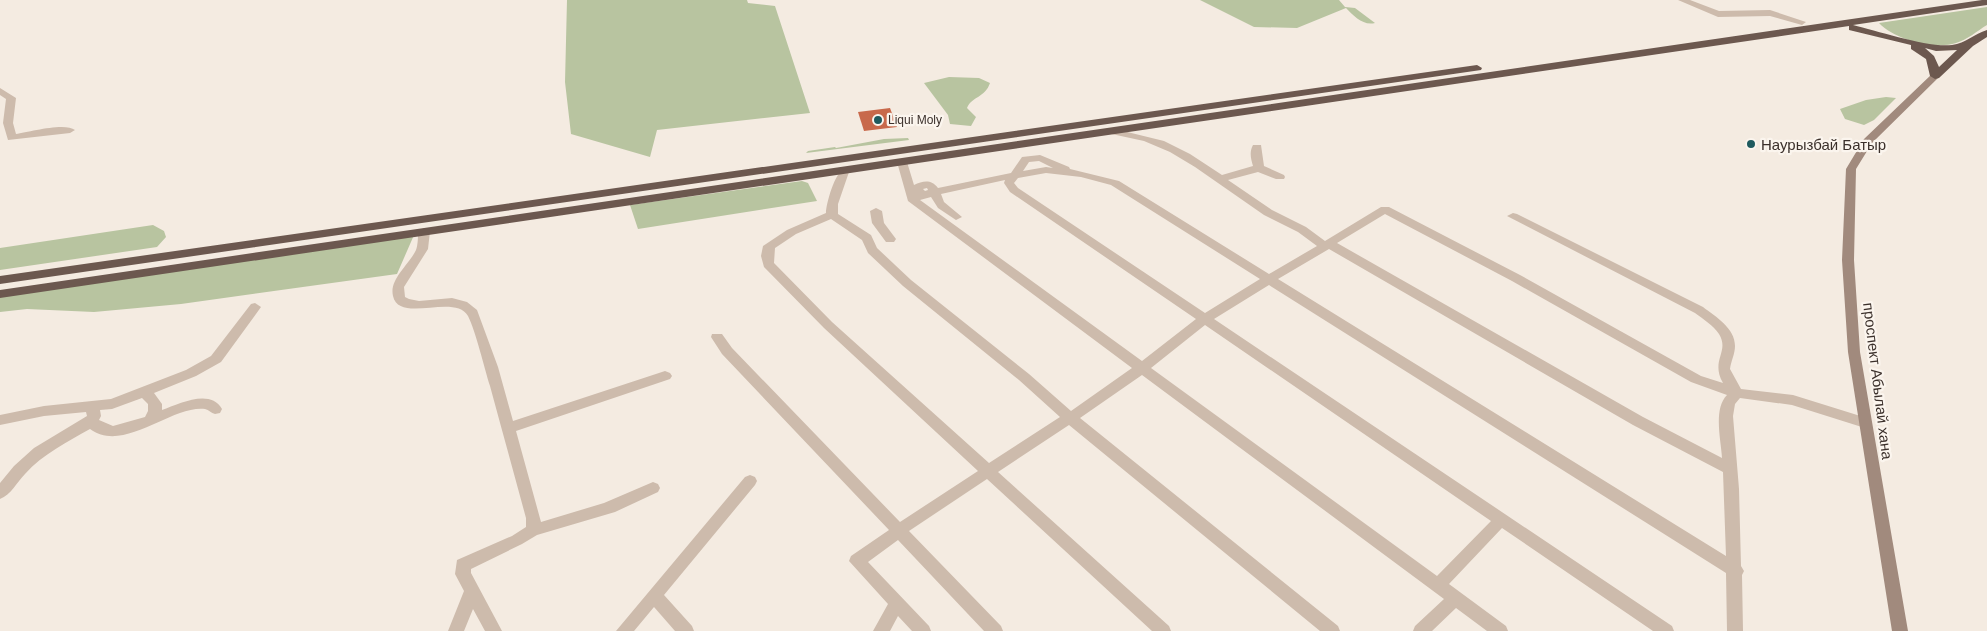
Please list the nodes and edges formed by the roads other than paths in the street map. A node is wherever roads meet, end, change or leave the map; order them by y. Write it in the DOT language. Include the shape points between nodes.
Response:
graph roads {
  1 [pos="1682,0"];
  2 [pos="1941,0"];
  3 [pos="1987,2"];
  4 [pos="1880,10"];
  5 [pos="1868,21"];
  6 [pos="1803,26"];
  7 [pos="1987,33"];
  8 [pos="1896,38"];
  9 [pos="1969,44"];
  10 [pos="1935,76"];
  11 [pos="0,91"];
  12 [pos="70,130"];
  13 [pos="1112,131"];
  14 [pos="1257,147"];
  15 [pos="902,162"];
  16 [pos="1259,168"];
  17 [pos="844,172"];
  18 [pos="1012,176"];
  19 [pos="1280,177"];
  20 [pos="1220,179"];
  21 [pos="935,191"];
  22 [pos="917,197"];
  23 [pos="876,210"];
  24 [pos="832,216"];
  25 [pos="1513,216"];
  26 [pos="956,217"];
  27 [pos="880,227"];
  28 [pos="424,231"];
  29 [pos="890,239"];
  30 [pos="1327,246"];
  31 [pos="872,250"];
  32 [pos="1271,279"];
  33 [pos="0,280"];
  34 [pos="0,294"];
  35 [pos="255,307"];
  36 [pos="1204,319"];
  37 [pos="717,337"];
  38 [pos="1142,367"];
  39 [pos="665,376"];
  40 [pos="143,392"];
  41 [pos="1737,393"];
  42 [pos="92,406"];
  43 [pos="215,409"];
  44 [pos="1070,418"];
  45 [pos="0,420"];
  46 [pos="150,420"];
  47 [pos="91,422"];
  48 [pos="1865,423"];
  49 [pos="508,428"];
  50 [pos="1730,469"];
  51 [pos="988,471"];
  52 [pos="750,481"];
  53 [pos="653,488"];
  54 [pos="0,493"];
  55 [pos="1500,520"];
  56 [pos="533,530"];
  57 [pos="898,531"];
  58 [pos="1736,571"];
  59 [pos="1438,585"];
  60 [pos="472,592"];
  61 [pos="654,596"];
  62 [pos="1456,598"];
  63 [pos="897,603"];
  64 [pos="456,631"];
  65 [pos="494,631"];
  66 [pos="624,631"];
  67 [pos="686,631"];
  68 [pos="881,631"];
  69 [pos="923,631"];
  70 [pos="995,631"];
  71 [pos="1162,631"];
  72 [pos="1332,631"];
  73 [pos="1421,631"];
  74 [pos="1500,631"];
  75 [pos="1666,631"];
  76 [pos="1735,631"];
  77 [pos="1900,631"];
  1 -- 6 [label="street" via="1718,14 1770,13"];
  2 -- 4 [label="highway"];
  3 -- 5 [label="highway"];
  4 -- 5 [label="highway" via="1867,16"];
  4 -- 6 [label="highway"];
  5 -- 6 [label="highway"];
  5 -- 8 [label="highway"];
  6 -- 8 [label="highway" via="1859,28"];
  6 -- 13 [label="highway"];
  6 -- 33 [label="highway"];
  7 -- 9 [label="highway"];
  8 -- 9 [label="highway" via="1936,48"];
  8 -- 10 [label="highway" via="1930,56"];
  9 -- 10 [label="highway"];
  10 -- 48 [label="main road, проспект Абылай хана" via="1868,141 1851,169 1848,260 1854,352"];
  11 -- 12 [label="street" via="11,98 8,123 12,138"];
  13 -- 15 [label="highway"];
  13 -- 20 [label="street" via="1158,142"];
  14 -- 16 [label="street"];
  15 -- 17 [label="highway"];
  15 -- 22 [label="street"];
  16 -- 19 [label="street"];
  16 -- 20 [label="street"];
  17 -- 24 [label="street" via="832,204"];
  17 -- 28 [label="highway"];
  18 -- 21 [label="street"];
  18 -- 32 [label="street" via="1026,160 1040,158 1078,174 1100,178 1122,188"];
  18 -- 36 [label="street" via="1009,183 1014,190"];
  20 -- 30 [label="street" via="1261,208 1308,232"];
  21 -- 22 [label="street" via="933,187 923,185 917,188"];
  21 -- 26 [label="street" via="940,203"];
  22 -- 38 [label="street"];
  23 -- 27 [label="street"];
  24 -- 31 [label="street" via="866,238"];
  24 -- 51 [label="street" via="805,225 775,241 769,246 768,264 828,325"];
  25 -- 41 [label="street" via="1699,310 1721,326 1727,337 1728,352 1724,372"];
  27 -- 29 [label="street"];
  27 -- 31 [label="street" via="873,239"];
  28 -- 34 [label="highway"];
  28 -- 49 [label="street" via="422,249 398,287 399,298 419,305 452,302 463,305 472,313"];
  30 -- 32 [label="street"];
  30 -- 41 [label="street" via="1386,209 1696,379"];
  30 -- 50 [label="street" via="1425,297 1638,421"];
  31 -- 44 [label="street"];
  32 -- 36 [label="street"];
  32 -- 58 [label="street" via="1336,323"];
  35 -- 40 [label="street" via="216,359"];
  36 -- 38 [label="street"];
  36 -- 55 [label="street"];
  37 -- 57 [label="street"];
  38 -- 44 [label="street"];
  38 -- 59 [label="street"];
  39 -- 49 [label="street"];
  40 -- 42 [label="street" via="112,404"];
  40 -- 46 [label="street" via="156,404"];
  41 -- 48 [label="street" via="1793,400"];
  41 -- 50 [label="street" via="1728,402 1726,416"];
  42 -- 45 [label="street"];
  42 -- 47 [label="street" via="94,416"];
  43 -- 46 [label="street" via="211,404 190,405"];
  44 -- 51 [label="street"];
  44 -- 72 [label="street"];
  46 -- 47 [label="street" via="113,431 99,428"];
  47 -- 54 [label="street" via="39,452"];
  48 -- 77 [label="main road, проспект Абылай хана"];
  49 -- 56 [label="street" via="534,518"];
  50 -- 58 [label="street"];
  51 -- 57 [label="street"];
  51 -- 71 [label="street"];
  52 -- 61 [label="street"];
  53 -- 56 [label="street" via="636,498"];
  55 -- 59 [label="street"];
  55 -- 75 [label="street"];
  56 -- 60 [label="street" via="463,566 463,574"];
  57 -- 63 [label="street" via="857,562"];
  57 -- 70 [label="street"];
  58 -- 76 [label="street"];
  59 -- 62 [label="street"];
  60 -- 64 [label="street"];
  60 -- 65 [label="street"];
  61 -- 66 [label="street"];
  61 -- 67 [label="street"];
  62 -- 73 [label="street"];
  62 -- 74 [label="street"];
  63 -- 68 [label="street"];
  63 -- 69 [label="street"];
}
